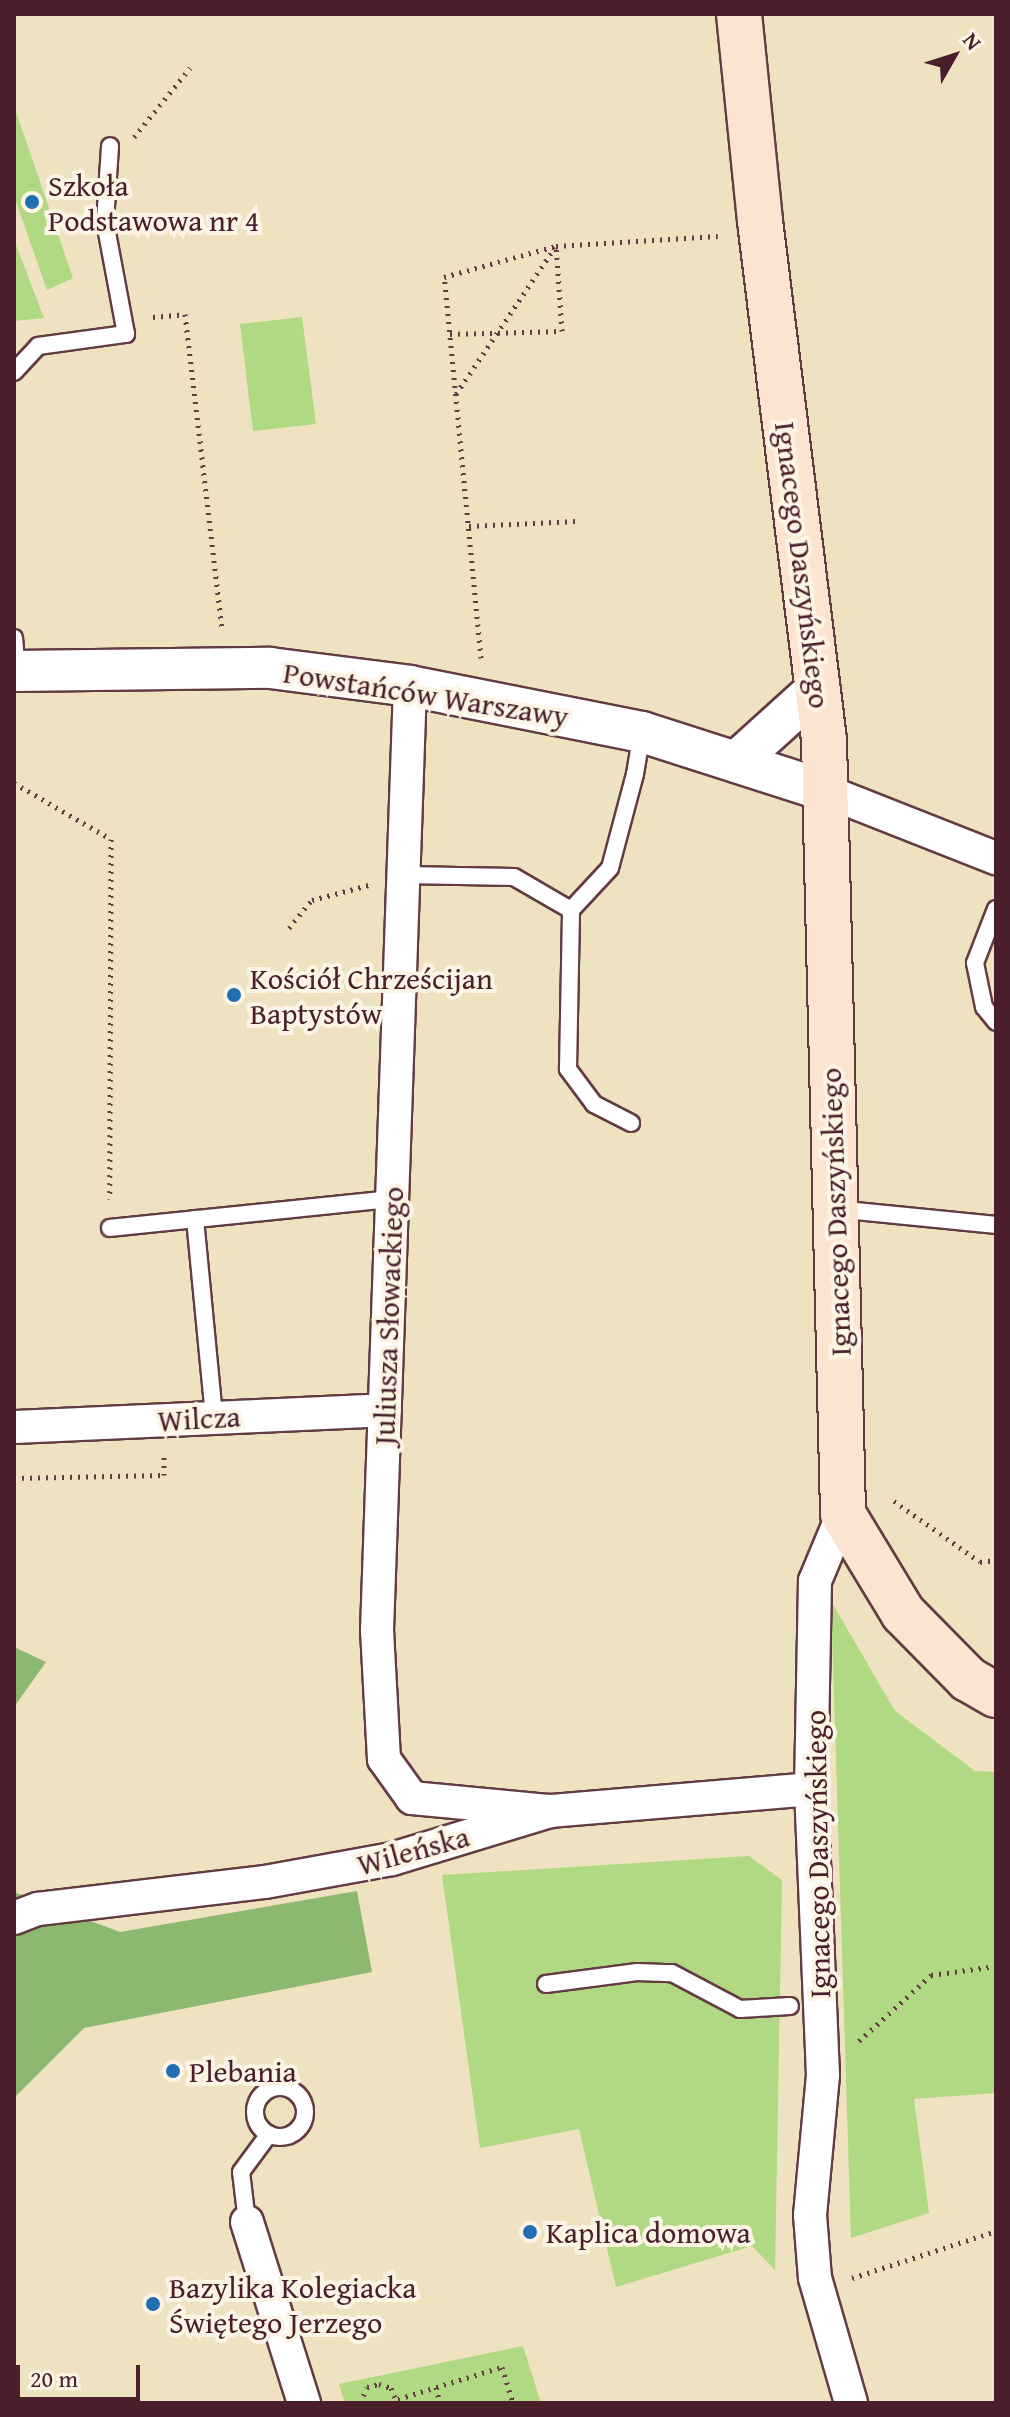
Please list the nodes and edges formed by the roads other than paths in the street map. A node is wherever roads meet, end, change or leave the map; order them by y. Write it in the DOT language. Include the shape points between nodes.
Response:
graph roads {
  1 [pos="739,14"];
  2 [pos="110,146"];
  3 [pos="14,372"];
  4 [pos="15,660"];
  5 [pos="410,686"];
  6 [pos="819,687"];
  7 [pos="642,732"];
  8 [pos="736,762"];
  9 [pos="823,790"];
  10 [pos="996,858"];
  11 [pos="392,879"];
  12 [pos="996,909"];
  13 [pos="571,910"];
  14 [pos="996,1022"];
  15 [pos="631,1123"];
  16 [pos="392,1199"];
  17 [pos="835,1209"];
  18 [pos="195,1219"];
  19 [pos="996,1225"];
  20 [pos="110,1228"];
  21 [pos="385,1410"];
  22 [pos="214,1418"];
  23 [pos="14,1427"];
  24 [pos="843,1514"];
  25 [pos="996,1695"];
  26 [pos="811,1789"];
  27 [pos="550,1811"];
  28 [pos="14,1918"];
  29 [pos="546,1984"];
  30 [pos="790,2006"];
  31 [pos="269,2134"];
  32 [pos="247,2222"];
  33 [pos="304,2403"];
  34 [pos="851,2403"];
  1 -- 6 [label="main road, Ignacego Daszyńskiego"];
  2 -- 3 [label="lane" via="105,222 126,334 38,346"];
  4 -- 5 [label="street, Powstańców Warszawy" via="270,668"];
  5 -- 7 [label="street, Powstańców Warszawy"];
  5 -- 11 [label="street, Juliusza Słowackiego"];
  6 -- 8 [label="street"];
  6 -- 9 [label="main road, Ignacego Daszyńskiego"];
  7 -- 8 [label="street, Powstańców Warszawy"];
  7 -- 13 [label="lane" via="610,868"];
  8 -- 9 [label="street, Powstańców Warszawy"];
  9 -- 10 [label="street, Powstańców Warszawy"];
  9 -- 17 [label="main road, Ignacego Daszyńskiego"];
  11 -- 13 [label="lane" via="514,877"];
  11 -- 16 [label="street, Juliusza Słowackiego"];
  12 -- 14 [label="lane" via="975,963 984,1007"];
  13 -- 15 [label="lane" via="568,1069 594,1104"];
  16 -- 18 [label="lane"];
  16 -- 21 [label="street, Juliusza Słowackiego"];
  17 -- 19 [label="lane"];
  17 -- 24 [label="main road, Ignacego Daszyńskiego"];
  18 -- 20 [label="lane"];
  18 -- 22 [label="lane"];
  21 -- 22 [label="street, Wilcza"];
  21 -- 27 [label="street, Juliusza Słowackiego" via="377,1630 384,1759 412,1798"];
  22 -- 23 [label="street, Wilcza"];
  24 -- 25 [label="main road" via="903,1613 968,1679"];
  24 -- 26 [label="street, Ignacego Daszyńskiego" via="815,1581"];
  26 -- 27 [label="street, Wileńska"];
  26 -- 34 [label="street, Ignacego Daszyńskiego" via="823,2075 810,2215 815,2278"];
  27 -- 28 [label="street, Wileńska" via="392,1859 265,1882 38,1909"];
  29 -- 30 [label="lane" via="637,1972 672,1973 740,2009"];
  31 -- 32 [label="lane" via="241,2172"];
  32 -- 33 [label="street"];
}
